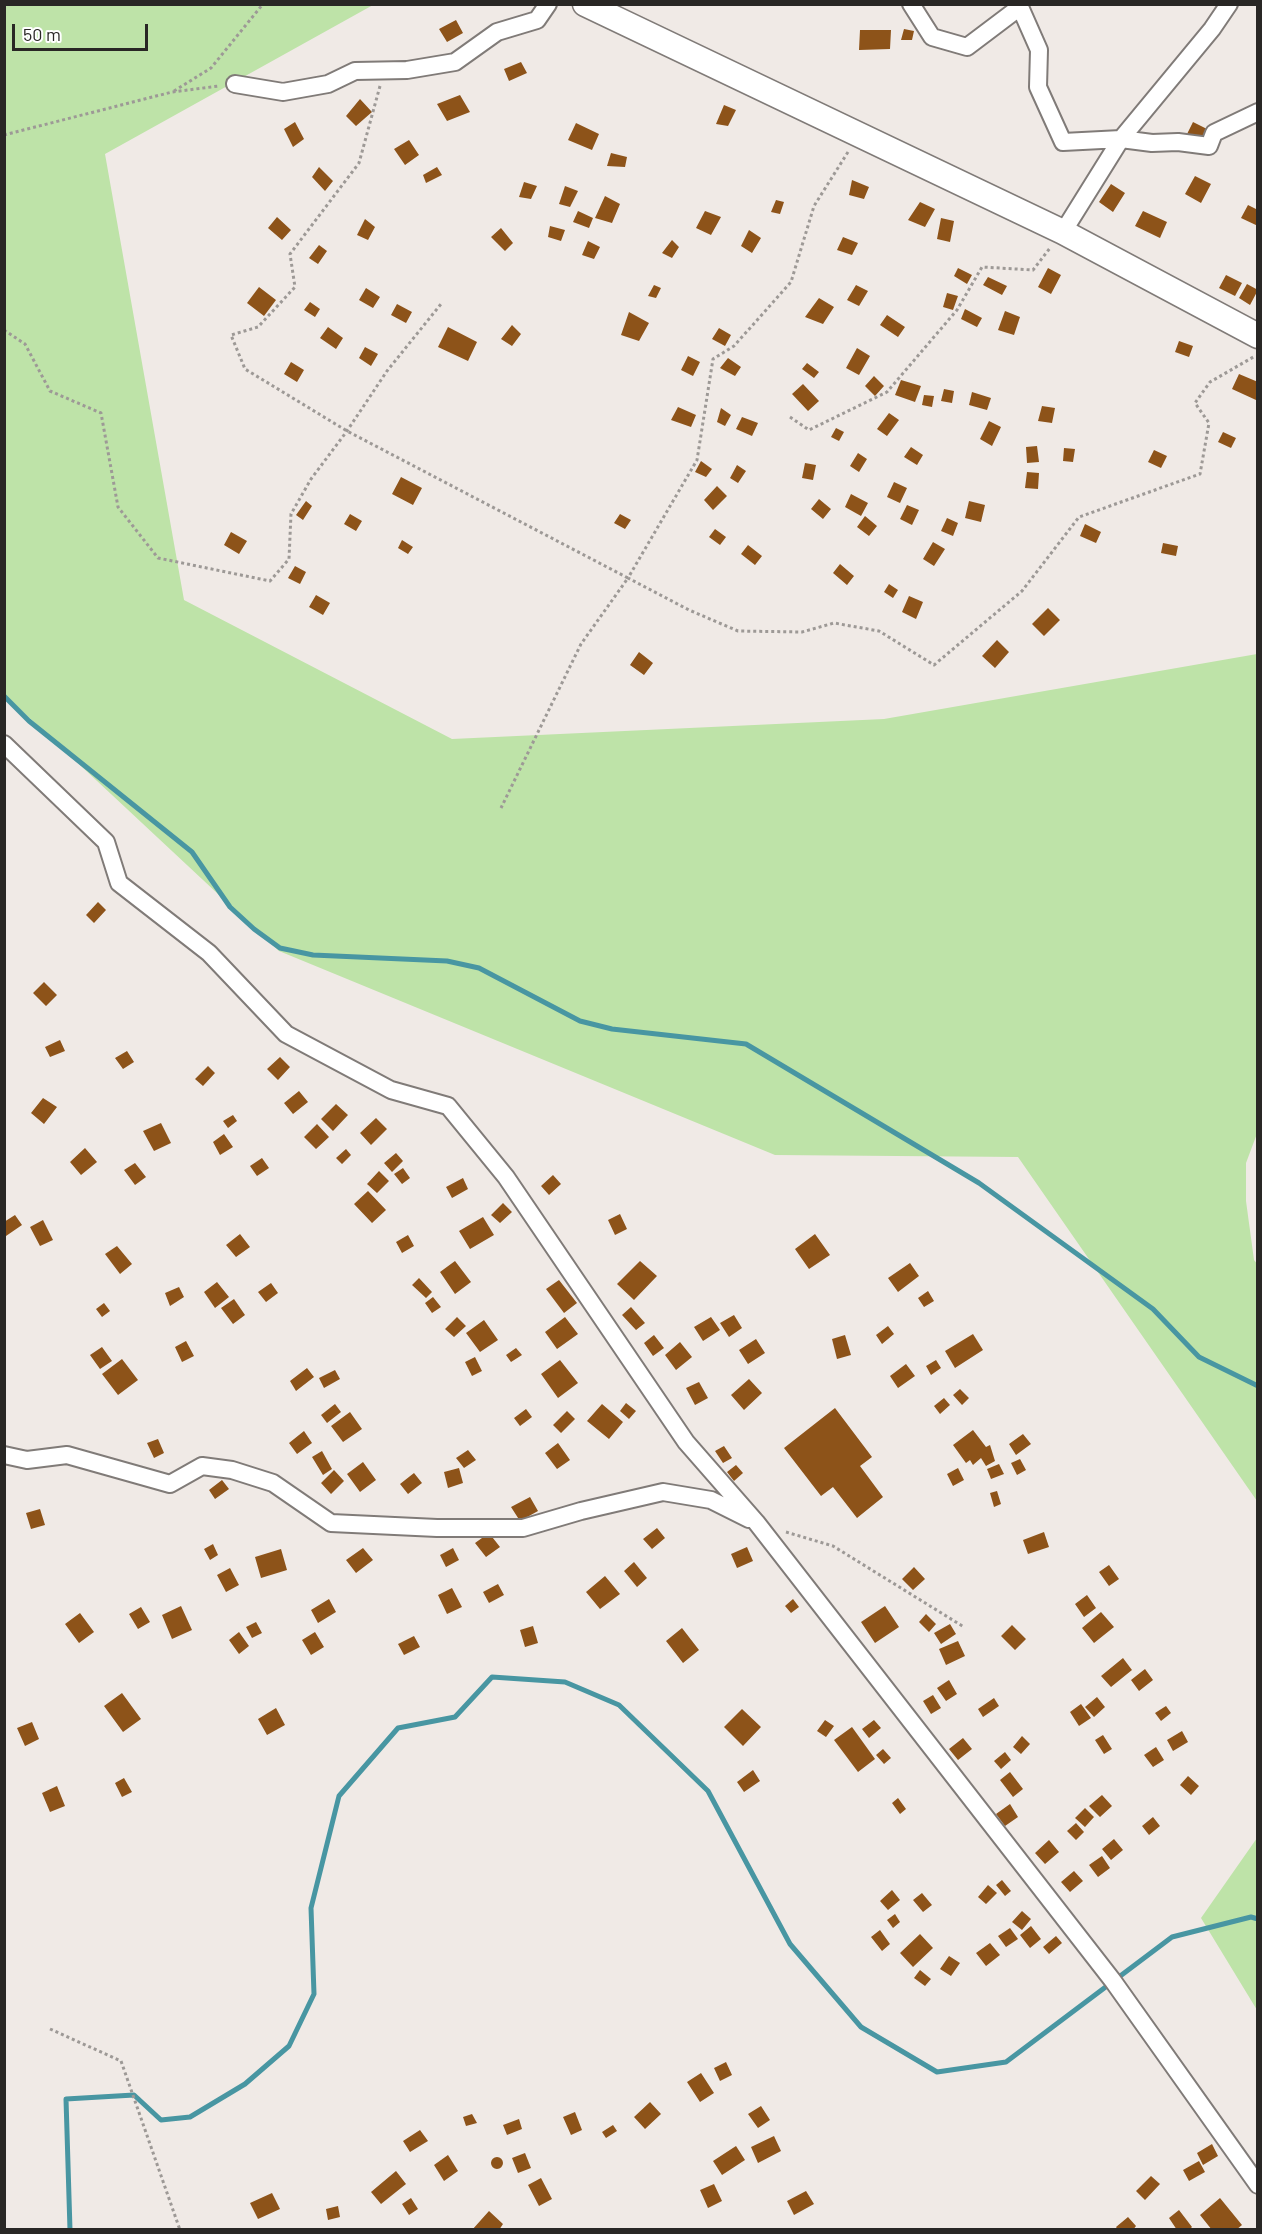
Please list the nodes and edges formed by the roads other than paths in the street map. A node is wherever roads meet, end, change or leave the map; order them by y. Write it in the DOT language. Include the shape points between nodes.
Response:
graph roads {
  1 [pos="548,4"];
  2 [pos="585,4"];
  3 [pos="911,4"];
  4 [pos="1228,4"];
  5 [pos="235,84"];
  6 [pos="1257,112"];
  7 [pos="1121,139"];
  8 [pos="1063,232"];
  9 [pos="1257,336"];
  10 [pos="4,744"];
  11 [pos="4,1455"];
  12 [pos="756,1522"];
  13 [pos="1257,2185"];
  1 -- 5 [label="street" via="537,20 497,32 455,62 407,70 355,71 328,84 283,92"];
  2 -- 8 [label="main road"];
  3 -- 7 [label="street" via="933,37 967,47 1020,7 1039,50 1038,87 1064,142"];
  4 -- 7 [label="street"];
  6 -- 7 [label="street" via="1214,133 1209,147"];
  7 -- 8 [label="street"];
  8 -- 9 [label="main road"];
  10 -- 12 [label="street" via="106,842 119,883 209,953 286,1034 391,1090 448,1107 506,1178 686,1442"];
  11 -- 12 [label="street" via="27,1460 67,1455 171,1484 202,1466 232,1470 273,1483 331,1523 523,1528 663,1492 711,1500"];
  12 -- 13 [label="street" via="1113,1981"];
}
